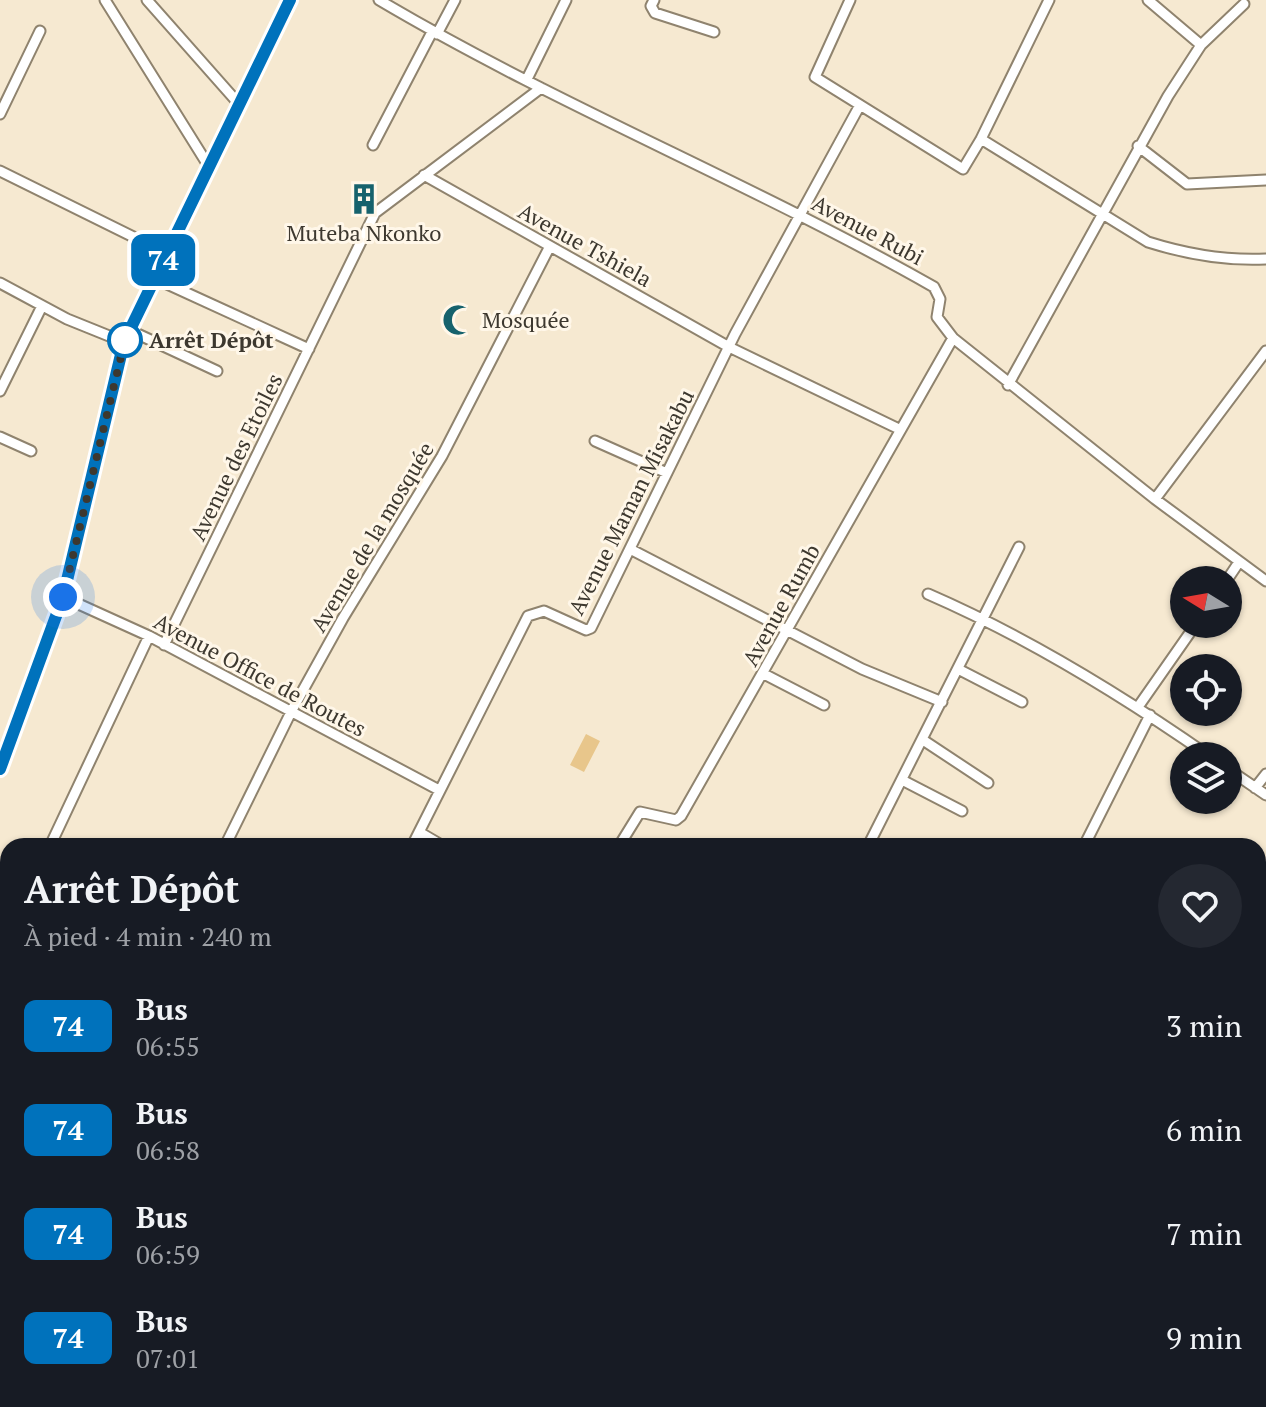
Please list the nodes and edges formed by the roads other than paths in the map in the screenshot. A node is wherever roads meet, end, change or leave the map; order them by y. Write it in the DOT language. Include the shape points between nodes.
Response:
graph roads {
  1 [pos="105,0"];
  2 [pos="147,0"];
  3 [pos="290,0"];
  4 [pos="455,0"];
  5 [pos="566,0"];
  6 [pos="654,0"];
  7 [pos="850,0"];
  8 [pos="1049,0"];
  9 [pos="1148,0"];
  10 [pos="384,1"];
  11 [pos="1244,4"];
  12 [pos="40,31"];
  13 [pos="714,32"];
  14 [pos="435,33"];
  15 [pos="1201,45"];
  16 [pos="527,79"];
  17 [pos="541,88"];
  18 [pos="239,104"];
  19 [pos="860,105"];
  20 [pos="0,114"];
  21 [pos="981,139"];
  22 [pos="373,145"];
  23 [pos="1138,146"];
  24 [pos="208,165"];
  25 [pos="0,171"];
  26 [pos="424,175"];
  27 [pos="1266,180"];
  28 [pos="798,213"];
  29 [pos="1103,216"];
  30 [pos="550,246"];
  31 [pos="166,253"];
  32 [pos="1266,259"];
  33 [pos="154,278"];
  34 [pos="0,283"];
  35 [pos="42,306"];
  36 [pos="127,336"];
  37 [pos="953,338"];
  38 [pos="729,347"];
  39 [pos="309,349"];
  40 [pos="1266,351"];
  41 [pos="217,371"];
  42 [pos="1008,385"];
  43 [pos="0,391"];
  44 [pos="899,429"];
  45 [pos="0,437"];
  46 [pos="595,441"];
  47 [pos="31,451"];
  48 [pos="667,473"];
  49 [pos="1155,499"];
  50 [pos="1019,547"];
  51 [pos="630,549"];
  52 [pos="1239,562"];
  53 [pos="1236,566"];
  54 [pos="1266,581"];
  55 [pos="928,594"];
  56 [pos="63,597"];
  57 [pos="983,618"];
  58 [pos="789,631"];
  59 [pos="149,636"];
  60 [pos="1186,638"];
  61 [pos="164,645"];
  62 [pos="958,669"];
  63 [pos="764,674"];
  64 [pos="942,702"];
  65 [pos="1022,702"];
  66 [pos="824,705"];
  67 [pos="1138,707"];
  68 [pos="292,710"];
  69 [pos="1150,715"];
  70 [pos="923,740"];
  71 [pos="1189,742"];
  72 [pos="0,769"];
  73 [pos="1266,774"];
  74 [pos="1242,779"];
  75 [pos="902,780"];
  76 [pos="988,783"];
  77 [pos="1255,788"];
  78 [pos="439,790"];
  79 [pos="1266,795"];
  80 [pos="962,811"];
  81 [pos="419,832"];
  82 [pos="54,838"];
  83 [pos="229,838"];
  84 [pos="416,838"];
  85 [pos="429,838"];
  86 [pos="624,838"];
  87 [pos="872,838"];
  88 [pos="1088,838"];
  1 -- 24 [label="street"];
  2 -- 18 [label="street"];
  3 -- 18 [label="main road"];
  4 -- 14 [label="street"];
  5 -- 16 [label="street"];
  6 -- 13 [label="street" via="655,13"];
  7 -- 19 [label="street" via="815,77"];
  8 -- 21 [label="street"];
  9 -- 15 [label="street"];
  10 -- 14 [label="street, Avenue Rubi"];
  11 -- 15 [label="street"];
  12 -- 20 [label="street"];
  14 -- 16 [label="street, Avenue Rubi"];
  14 -- 22 [label="street"];
  15 -- 23 [label="street"];
  16 -- 17 [label="street, Avenue Rubi"];
  17 -- 26 [label="street, Avenue des Etoiles"];
  17 -- 28 [label="street, Avenue Rubi"];
  18 -- 24 [label="main road"];
  19 -- 21 [label="street" via="962,169"];
  19 -- 28 [label="street, Avenue Maman Misakabu"];
  21 -- 29 [label="street"];
  23 -- 27 [label="street" via="1187,184"];
  23 -- 29 [label="street"];
  24 -- 31 [label="main road"];
  25 -- 31 [label="street"];
  26 -- 30 [label="street, Avenue Tshiela"];
  26 -- 39 [label="street, Avenue des Etoiles" via="375,213"];
  28 -- 37 [label="street, Avenue Rubi" via="934,287 940,299 937,317"];
  28 -- 38 [label="street, Avenue Maman Misakabu"];
  29 -- 32 [label="street" via="1176,251"];
  29 -- 42 [label="street"];
  30 -- 38 [label="street, Avenue Tshiela"];
  30 -- 68 [label="street, Avenue de la mosquée" via="442,456"];
  31 -- 33 [label="main road"];
  33 -- 36 [label="main road"];
  33 -- 39 [label="street"];
  34 -- 35 [label="street"];
  35 -- 36 [label="street"];
  35 -- 43 [label="street"];
  36 -- 41 [label="street"];
  36 -- 56 [label="main road"];
  37 -- 42 [label="street, Avenue Rubi"];
  37 -- 44 [label="street, Avenue Rumb"];
  38 -- 44 [label="street, Avenue Tshiela"];
  38 -- 48 [label="street, Avenue Maman Misakabu"];
  39 -- 61 [label="street, Avenue des Etoiles"];
  40 -- 49 [label="street"];
  42 -- 49 [label="street, Avenue Rubi"];
  44 -- 58 [label="street, Avenue Rumb"];
  45 -- 47 [label="street"];
  46 -- 48 [label="street"];
  48 -- 51 [label="street, Avenue Maman Misakabu"];
  49 -- 52 [label="street, Avenue Rubi"];
  50 -- 57 [label="street"];
  51 -- 58 [label="street"];
  51 -- 78 [label="street, Avenue Maman Misakabu" via="590,630 544,611 528,616"];
  52 -- 53 [label="street"];
  52 -- 54 [label="street, Avenue Rubi"];
  55 -- 57 [label="street"];
  56 -- 59 [label="street, Avenue Office de Routes"];
  56 -- 72 [label="main road"];
  57 -- 62 [label="street"];
  57 -- 67 [label="street"];
  58 -- 63 [label="street, Avenue Rumb"];
  58 -- 64 [label="street"];
  59 -- 61 [label="street, Avenue Office de Routes"];
  59 -- 82 [label="street"];
  60 -- 67 [label="street"];
  61 -- 68 [label="street, Avenue Office de Routes"];
  62 -- 64 [label="street"];
  62 -- 65 [label="street"];
  63 -- 66 [label="street"];
  63 -- 86 [label="street, Avenue Rumb" via="680,819 640,812"];
  64 -- 70 [label="street"];
  67 -- 69 [label="street"];
  68 -- 78 [label="street, Avenue Office de Routes"];
  68 -- 83 [label="street, Avenue de la mosquée"];
  69 -- 71 [label="street"];
  69 -- 88 [label="street"];
  70 -- 75 [label="street"];
  70 -- 76 [label="street"];
  73 -- 77 [label="street"];
  74 -- 77 [label="street"];
  75 -- 80 [label="street"];
  75 -- 87 [label="street"];
  77 -- 79 [label="street"];
  78 -- 81 [label="street, Avenue Maman Misakabu"];
  81 -- 84 [label="street, Avenue Maman Misakabu"];
  81 -- 85 [label="street"];
}
